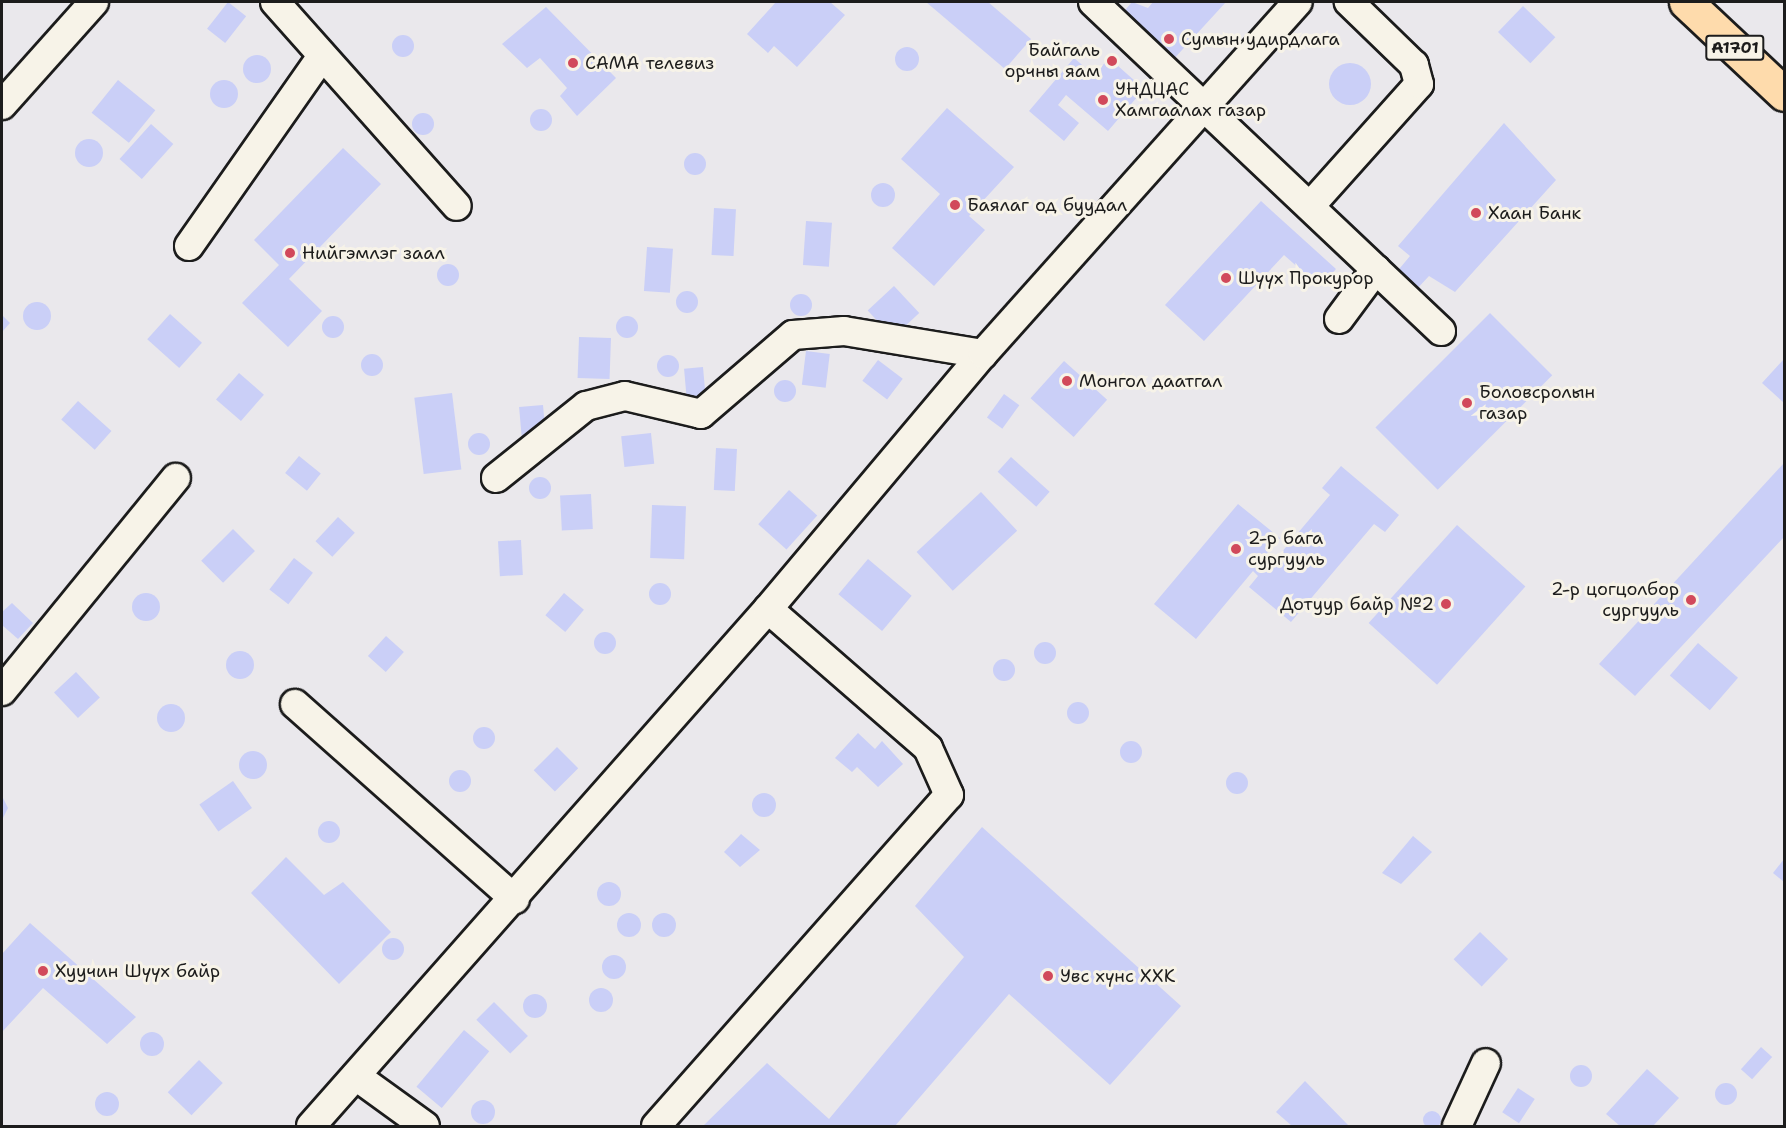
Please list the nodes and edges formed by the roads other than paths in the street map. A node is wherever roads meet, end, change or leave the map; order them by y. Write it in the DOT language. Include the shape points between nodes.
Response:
graph roads {
  1 [pos="94,2"];
  2 [pos="275,2"];
  3 [pos="1093,2"];
  4 [pos="1298,2"];
  5 [pos="1349,2"];
  6 [pos="1686,2"];
  7 [pos="322,56"];
  8 [pos="1785,94"];
  9 [pos="2,105"];
  10 [pos="1205,105"];
  11 [pos="1311,205"];
  12 [pos="458,206"];
  13 [pos="189,246"];
  14 [pos="1376,269"];
  15 [pos="1339,319"];
  16 [pos="1441,331"];
  17 [pos="983,354"];
  18 [pos="176,478"];
  19 [pos="496,478"];
  20 [pos="768,609"];
  21 [pos="2,691"];
  22 [pos="296,704"];
  23 [pos="515,899"];
  24 [pos="1486,1063"];
  25 [pos="356,1076"];
  26 [pos="311,1126"];
  27 [pos="425,1126"];
  28 [pos="656,1126"];
  29 [pos="1457,1126"];
  1 -- 9 [label="street"];
  2 -- 7 [label="street"];
  3 -- 10 [label="street"];
  4 -- 10 [label="street"];
  5 -- 11 [label="street" via="1414,65 1419,84"];
  6 -- 8 [label="main road, A1701"];
  7 -- 12 [label="street"];
  7 -- 13 [label="street"];
  10 -- 11 [label="street"];
  10 -- 17 [label="street"];
  11 -- 14 [label="street"];
  14 -- 15 [label="street"];
  14 -- 16 [label="street"];
  17 -- 19 [label="street" via="844,331 793,335 701,414 625,396 586,406"];
  17 -- 20 [label="street"];
  18 -- 21 [label="street"];
  20 -- 23 [label="street"];
  20 -- 28 [label="street" via="928,748 949,795"];
  22 -- 23 [label="street"];
  23 -- 25 [label="street"];
  24 -- 29 [label="street"];
  25 -- 26 [label="street"];
  25 -- 27 [label="street"];
}
